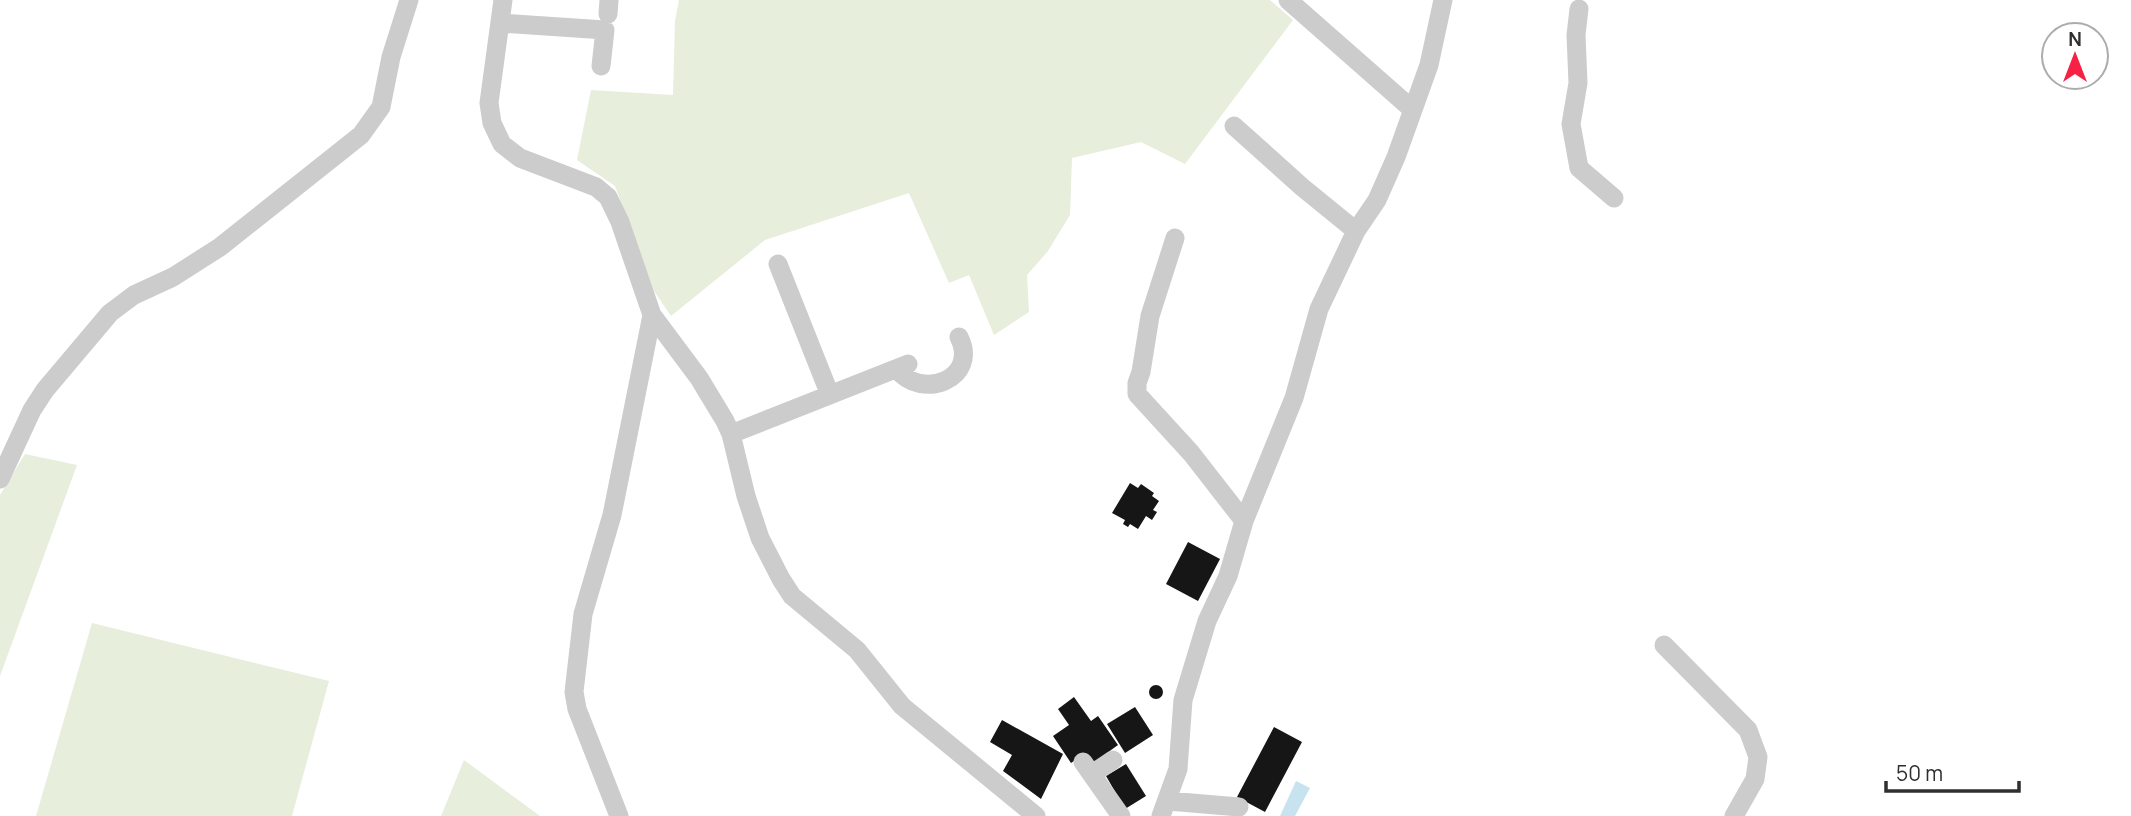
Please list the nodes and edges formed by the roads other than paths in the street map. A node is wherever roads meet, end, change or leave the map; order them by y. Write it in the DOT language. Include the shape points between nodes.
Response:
graph roads {
  1 [pos="409,0"];
  2 [pos="503,0"];
  3 [pos="1288,0"];
  4 [pos="1443,0"];
  5 [pos="1574,3"];
  6 [pos="500,23"];
  7 [pos="601,66"];
  8 [pos="1413,110"];
  9 [pos="1234,126"];
  10 [pos="1614,198"];
  11 [pos="1356,231"];
  12 [pos="1175,238"];
  13 [pos="778,264"];
  14 [pos="652,315"];
  15 [pos="959,337"];
  16 [pos="830,395"];
  17 [pos="731,435"];
  18 [pos="6,449"];
  19 [pos="0,479"];
  20 [pos="1244,521"];
  21 [pos="1664,645"];
  22 [pos="1113,760"];
  23 [pos="1239,807"];
  24 [pos="1165,808"];
  25 [pos="619,816"];
  26 [pos="1036,816"];
  27 [pos="1121,816"];
  28 [pos="1734,816"];
  1 -- 18 [label="street" via="381,107 361,135 220,247 110,313 45,390"];
  2 -- 6 [label="street"];
  3 -- 8 [label="street"];
  4 -- 8 [label="street" via="1429,65"];
  5 -- 10 [label="street" via="1578,83 1571,124 1579,168"];
  6 -- 7 [label="street" via="605,30"];
  6 -- 14 [label="street" via="489,103 502,144 520,158 596,187 608,197"];
  8 -- 11 [label="street" via="1377,200"];
  9 -- 11 [label="street"];
  11 -- 20 [label="street" via="1319,309 1294,398"];
  12 -- 20 [label="street" via="1150,316 1136,394 1191,453"];
  13 -- 16 [label="street"];
  14 -- 17 [label="street" via="699,378"];
  14 -- 25 [label="street" via="612,515 583,614 574,692"];
  15 -- 16 [label="street" via="964,361 953,376 923,385 908,380 902,366"];
  16 -- 17 [label="street"];
  17 -- 26 [label="street" via="760,538 792,596 857,650 902,706"];
  18 -- 19 [label="street"];
  20 -- 24 [label="street" via="1228,576 1190,671 1178,769"];
  21 -- 28 [label="street" via="1748,730 1758,757 1755,779"];
  22 -- 27 [label="street" via="1088,768"];
  23 -- 24 [label="street"];
}
